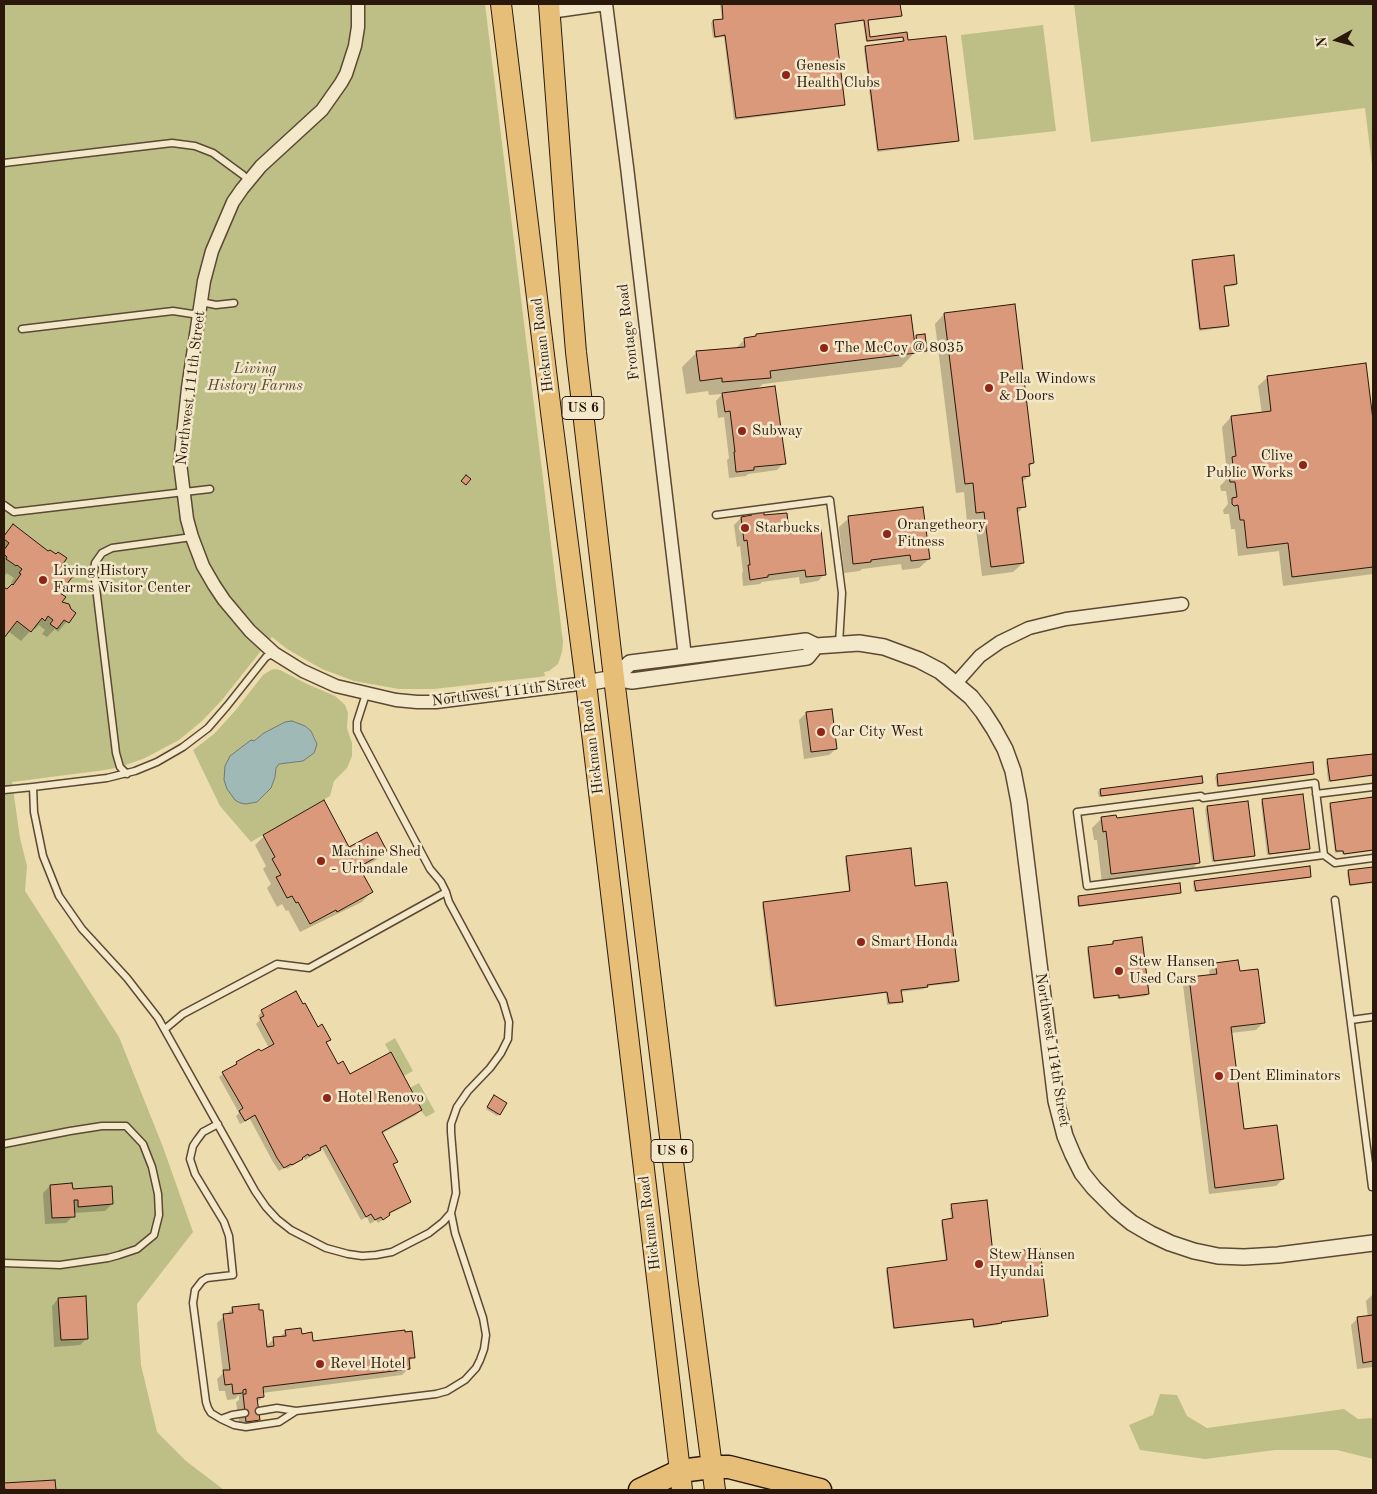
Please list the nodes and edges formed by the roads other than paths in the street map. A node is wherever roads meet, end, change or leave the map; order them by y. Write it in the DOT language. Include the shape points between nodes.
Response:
graph roads {
  1 [pos="358,4"];
  2 [pos="501,4"];
  3 [pos="606,4"];
  4 [pos="549,8"];
  5 [pos="4,163"];
  6 [pos="249,181"];
  7 [pos="234,303"];
  8 [pos="200,308"];
  9 [pos="22,329"];
  10 [pos="210,488"];
  11 [pos="183,492"];
  12 [pos="4,505"];
  13 [pos="716,514"];
  14 [pos="192,538"];
  15 [pos="1182,604"];
  16 [pos="839,644"];
  17 [pos="816,646"];
  18 [pos="274,653"];
  19 [pos="684,657"];
  20 [pos="614,678"];
  21 [pos="586,683"];
  22 [pos="956,683"];
  23 [pos="366,694"];
  24 [pos="127,774"];
  25 [pos="1373,787"];
  26 [pos="33,788"];
  27 [pos="4,790"];
  28 [pos="1316,794"];
  29 [pos="1324,855"];
  30 [pos="1373,858"];
  31 [pos="446,892"];
  32 [pos="1335,900"];
  33 [pos="1373,1017"];
  34 [pos="1351,1020"];
  35 [pos="164,1029"];
  36 [pos="218,1124"];
  37 [pos="4,1144"];
  38 [pos="1373,1187"];
  39 [pos="451,1213"];
  40 [pos="1373,1243"];
  41 [pos="4,1263"];
  42 [pos="258,1411"];
  43 [pos="296,1411"];
  44 [pos="245,1413"];
  45 [pos="221,1419"];
  46 [pos="712,1467"];
  47 [pos="681,1481"];
  48 [pos="640,1490"];
  49 [pos="715,1490"];
  50 [pos="820,1490"];
  1 -- 6 [label="street, Northwest 111th Street" via="354,46 341,83 322,110"];
  2 -- 21 [label="main road, Hickman Road / US 6"];
  3 -- 4 [label="street"];
  3 -- 19 [label="street, Frontage Road"];
  4 -- 20 [label="main road, Hickman Road / US 6" via="576,352"];
  5 -- 6 [label="lane" via="172,143 195,146 213,153"];
  6 -- 8 [label="street, Northwest 111th Street" via="233,202 212,251"];
  7 -- 8 [label="lane"];
  8 -- 9 [label="lane"];
  8 -- 11 [label="street, Northwest 111th Street" via="181,443"];
  10 -- 11 [label="lane"];
  11 -- 12 [label="lane" via="14,512"];
  11 -- 14 [label="street, Northwest 111th Street"];
  13 -- 16 [label="lane" via="830,500 842,593"];
  14 -- 18 [label="street, Northwest 111th Street" via="219,593 239,619"];
  14 -- 24 [label="lane" via="112,548 102,552 95,563 116,753 120,767"];
  15 -- 22 [label="street" via="1066,619 1029,628 980,656"];
  16 -- 17 [label="street, Northwest 111th Street"];
  16 -- 22 [label="street, Northwest 111th Street" via="884,647 940,671"];
  17 -- 19 [label="street, Northwest 111th Street" via="806,641"];
  17 -- 20 [label="street, Northwest 111th Street" via="807,657 632,681"];
  18 -- 23 [label="street, Northwest 111th Street" via="319,679"];
  18 -- 24 [label="lane" via="266,657 208,728 184,747"];
  19 -- 20 [label="street, Northwest 111th Street" via="630,663"];
  20 -- 21 [label="street, Northwest 111th Street"];
  20 -- 46 [label="main road, Hickman Road / US 6"];
  21 -- 23 [label="street, Northwest 111th Street" via="436,702 403,701"];
  21 -- 47 [label="main road, Hickman Road / US 6"];
  22 -- 40 [label="street, Northwest 114th Street" via="994,729 1012,772 1019,802 1056,1101 1065,1136 1082,1173 1110,1205 1132,1223 1170,1243 1194,1251 1244,1258"];
  23 -- 31 [label="lane" via="357,730 430,869"];
  24 -- 26 [label="lane"];
  25 -- 28 [label="lane"];
  26 -- 27 [label="lane"];
  26 -- 35 [label="lane" via="34,812 43,856 59,896 82,929 149,1004"];
  28 -- 29 [label="lane"];
  28 -- 29 [label="lane" via="1314,783 1077,812 1087,886"];
  29 -- 30 [label="lane" via="1335,863"];
  31 -- 35 [label="lane" via="309,968 277,964 183,1014"];
  31 -- 39 [label="lane" via="503,1002 509,1029 501,1053 468,1092 451,1124 456,1193"];
  32 -- 34 [label="lane"];
  33 -- 34 [label="lane"];
  34 -- 38 [label="lane"];
  35 -- 36 [label="lane"];
  36 -- 39 [label="lane" via="266,1207 291,1230 326,1248 362,1256 392,1252 429,1232"];
  36 -- 45 [label="lane" via="203,1132 193,1146 190,1159 195,1174 224,1222 231,1247 233,1275 202,1281 195,1290 193,1303 206,1402 212,1413"];
  37 -- 41 [label="lane" via="70,1130 126,1126 143,1144 152,1167 159,1215 154,1235 137,1249 119,1255 60,1265"];
  39 -- 43 [label="lane" via="484,1318 484,1349 476,1368 456,1386 436,1394"];
  42 -- 43 [label="lane" via="277,1408"];
  43 -- 45 [label="lane" via="279,1422 246,1428"];
  44 -- 45 [label="lane"];
  46 -- 47 [label="highway"];
  46 -- 49 [label="main road, Hickman Road / US 6"];
  46 -- 50 [label="highway" via="729,1467"];
  47 -- 48 [label="highway"];
}
